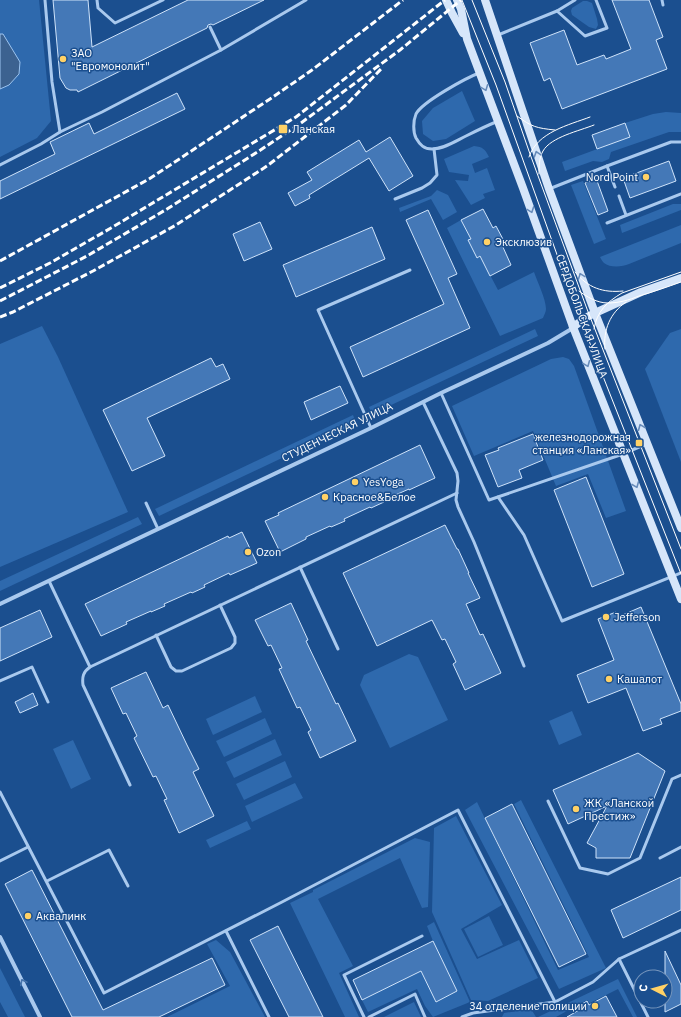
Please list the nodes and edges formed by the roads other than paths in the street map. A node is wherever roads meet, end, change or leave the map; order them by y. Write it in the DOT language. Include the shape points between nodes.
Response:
graph roads {
  1 [pos="45,0"];
  2 [pos="97,0"];
  3 [pos="163,0"];
  4 [pos="306,0"];
  5 [pos="446,0"];
  6 [pos="457,0"];
  7 [pos="479,0"];
  8 [pos="485,0"];
  9 [pos="575,0"];
  10 [pos="596,0"];
  11 [pos="662,0"];
  12 [pos="663,5"];
  13 [pos="557,11"];
  14 [pos="210,27"];
  15 [pos="494,27"];
  16 [pos="497,35"];
  17 [pos="467,39"];
  18 [pos="221,50"];
  19 [pos="479,72"];
  20 [pos="498,121"];
  21 [pos="60,132"];
  22 [pos="681,142"];
  23 [pos="434,149"];
  24 [pos="0,165"];
  25 [pos="607,166"];
  26 [pos="615,187"];
  27 [pos="549,189"];
  28 [pos="681,194"];
  29 [pos="619,196"];
  30 [pos="395,199"];
  31 [pos="626,215"];
  32 [pos="607,223"];
  33 [pos="410,270"];
  34 [pos="681,278"];
  35 [pos="595,313"];
  36 [pos="573,327"];
  37 [pos="442,393"];
  38 [pos="424,402"];
  39 [pos="371,428"];
  40 [pos="647,443"];
  41 [pos="623,454"];
  42 [pos="457,493"];
  43 [pos="498,497"];
  44 [pos="146,503"];
  45 [pos="681,528"];
  46 [pos="158,529"];
  47 [pos="300,567"];
  48 [pos="681,573"];
  49 [pos="672,577"];
  50 [pos="49,581"];
  51 [pos="681,599"];
  52 [pos="0,604"];
  53 [pos="220,605"];
  54 [pos="156,635"];
  55 [pos="338,649"];
  56 [pos="524,666"];
  57 [pos="90,667"];
  58 [pos="0,681"];
  59 [pos="48,702"];
  60 [pos="681,775"];
  61 [pos="130,785"];
  62 [pos="0,792"];
  63 [pos="548,801"];
  64 [pos="28,847"];
  65 [pos="681,847"];
  66 [pos="660,858"];
  67 [pos="0,861"];
  68 [pos="46,881"];
  69 [pos="128,886"];
  70 [pos="681,930"];
  71 [pos="226,931"];
  72 [pos="422,936"];
  73 [pos="0,937"];
  74 [pos="619,959"];
  75 [pos="555,1002"];
  76 [pos="40,1017"];
  77 [pos="270,1017"];
  78 [pos="364,1017"];
  79 [pos="369,1017"];
  80 [pos="425,1017"];
  81 [pos="462,1017"];
  82 [pos="648,1017"];
  1 -- 21 [label="lane" via="52,82"];
  2 -- 3 [label="lane" via="98,8 115,23"];
  4 -- 18 [label="lane"];
  5 -- 17 [label="main road, СЕРДОБОЛЬСКАЯ УЛИЦА"];
  6 -- 17 [label="main road, СЕРДОБОЛЬСКАЯ УЛИЦА"];
  7 -- 15 [label="main road, СЕРДОБОЛЬСКАЯ УЛИЦА"];
  8 -- 15 [label="main road, СЕРДОБОЛЬСКАЯ УЛИЦА"];
  9 -- 13 [label="lane"];
  10 -- 13 [label="lane" via="607,28 585,36"];
  11 -- 12 [label="lane"];
  13 -- 16 [label="lane"];
  14 -- 18 [label="lane"];
  15 -- 16 [label="main road, СЕРДОБОЛЬСКАЯ УЛИЦА"];
  27 -- 16 [label="main road, СЕРДОБОЛЬСКАЯ УЛИЦА, one-way"];
  17 -- 19 [label="main road, СЕРДОБОЛЬСКАЯ УЛИЦА"];
  18 -- 21 [label="lane"];
  19 -- 20 [label="main road, СЕРДОБОЛЬСКАЯ УЛИЦА, one-way"];
  19 -- 23 [label="lane" via="422,106 416,114 415,135 419,145"];
  20 -- 23 [label="lane" via="447,146"];
  20 -- 36 [label="main road, СЕРДОБОЛЬСКАЯ УЛИЦА, one-way"];
  21 -- 24 [label="lane"];
  22 -- 25 [label="lane" via="671,142"];
  23 -- 30 [label="lane" via="437,174 430,183"];
  25 -- 26 [label="lane"];
  25 -- 27 [label="lane"];
  35 -- 27 [label="main road, СЕРДОБОЛЬСКАЯ УЛИЦА, one-way"];
  28 -- 31 [label="lane"];
  29 -- 31 [label="lane"];
  31 -- 32 [label="lane"];
  33 -- 39 [label="lane" via="318,310"];
  34 -- 35 [label="main road, СТУДЕНЧЕСКАЯ УЛИЦА" via="641,292"];
  35 -- 36 [label="main road, СТУДЕНЧЕСКАЯ УЛИЦА"];
  40 -- 35 [label="main road, СЕРДОБОЛЬСКАЯ УЛИЦА, one-way"];
  36 -- 37 [label="street, СТУДЕНЧЕСКАЯ УЛИЦА" via="548,343"];
  36 -- 41 [label="main road, СЕРДОБОЛЬСКАЯ УЛИЦА, one-way"];
  37 -- 38 [label="street, СТУДЕНЧЕСКАЯ УЛИЦА"];
  37 -- 43 [label="lane" via="489,500"];
  38 -- 39 [label="street, СТУДЕНЧЕСКАЯ УЛИЦА"];
  38 -- 42 [label="lane" via="457,473"];
  39 -- 46 [label="street, СТУДЕНЧЕСКАЯ УЛИЦА"];
  40 -- 41 [label="lane"];
  40 -- 45 [label="main road, СЕРДОБОЛЬСКАЯ УЛИЦА"];
  41 -- 43 [label="lane"];
  41 -- 49 [label="main road, СЕРДОБОЛЬСКАЯ УЛИЦА, one-way"];
  42 -- 47 [label="lane"];
  42 -- 56 [label="lane" via="458,507"];
  43 -- 49 [label="lane" via="524,535 562,621"];
  44 -- 46 [label="lane"];
  46 -- 50 [label="street, СТУДЕНЧЕСКАЯ УЛИЦА"];
  47 -- 53 [label="lane"];
  47 -- 55 [label="lane"];
  48 -- 49 [label="lane"];
  49 -- 51 [label="main road, СЕРДОБОЛЬСКАЯ УЛИЦА"];
  50 -- 52 [label="street, СТУДЕНЧЕСКАЯ УЛИЦА"];
  50 -- 57 [label="lane"];
  53 -- 54 [label="lane"];
  53 -- 54 [label="lane" via="235,637 232,648 182,671 176,671 171,667"];
  54 -- 57 [label="lane"];
  57 -- 61 [label="lane" via="82,678 84,685"];
  58 -- 59 [label="lane" via="32,668"];
  60 -- 63 [label="lane" via="672,779 640,858 608,874 580,868"];
  62 -- 64 [label="lane"];
  64 -- 67 [label="lane"];
  64 -- 68 [label="lane"];
  65 -- 66 [label="lane"];
  68 -- 69 [label="lane" via="109,850"];
  68 -- 71 [label="lane" via="104,993"];
  70 -- 74 [label="lane"];
  71 -- 75 [label="lane" via="458,810"];
  71 -- 77 [label="lane"];
  72 -- 78 [label="lane" via="344,975"];
  76 -- 73 [label="street, one-way"];
  74 -- 75 [label="lane" via="593,982"];
  74 -- 82 [label="lane"];
  75 -- 81 [label="lane" via="473,1013"];
  79 -- 80 [label="lane" via="415,994"];
}
